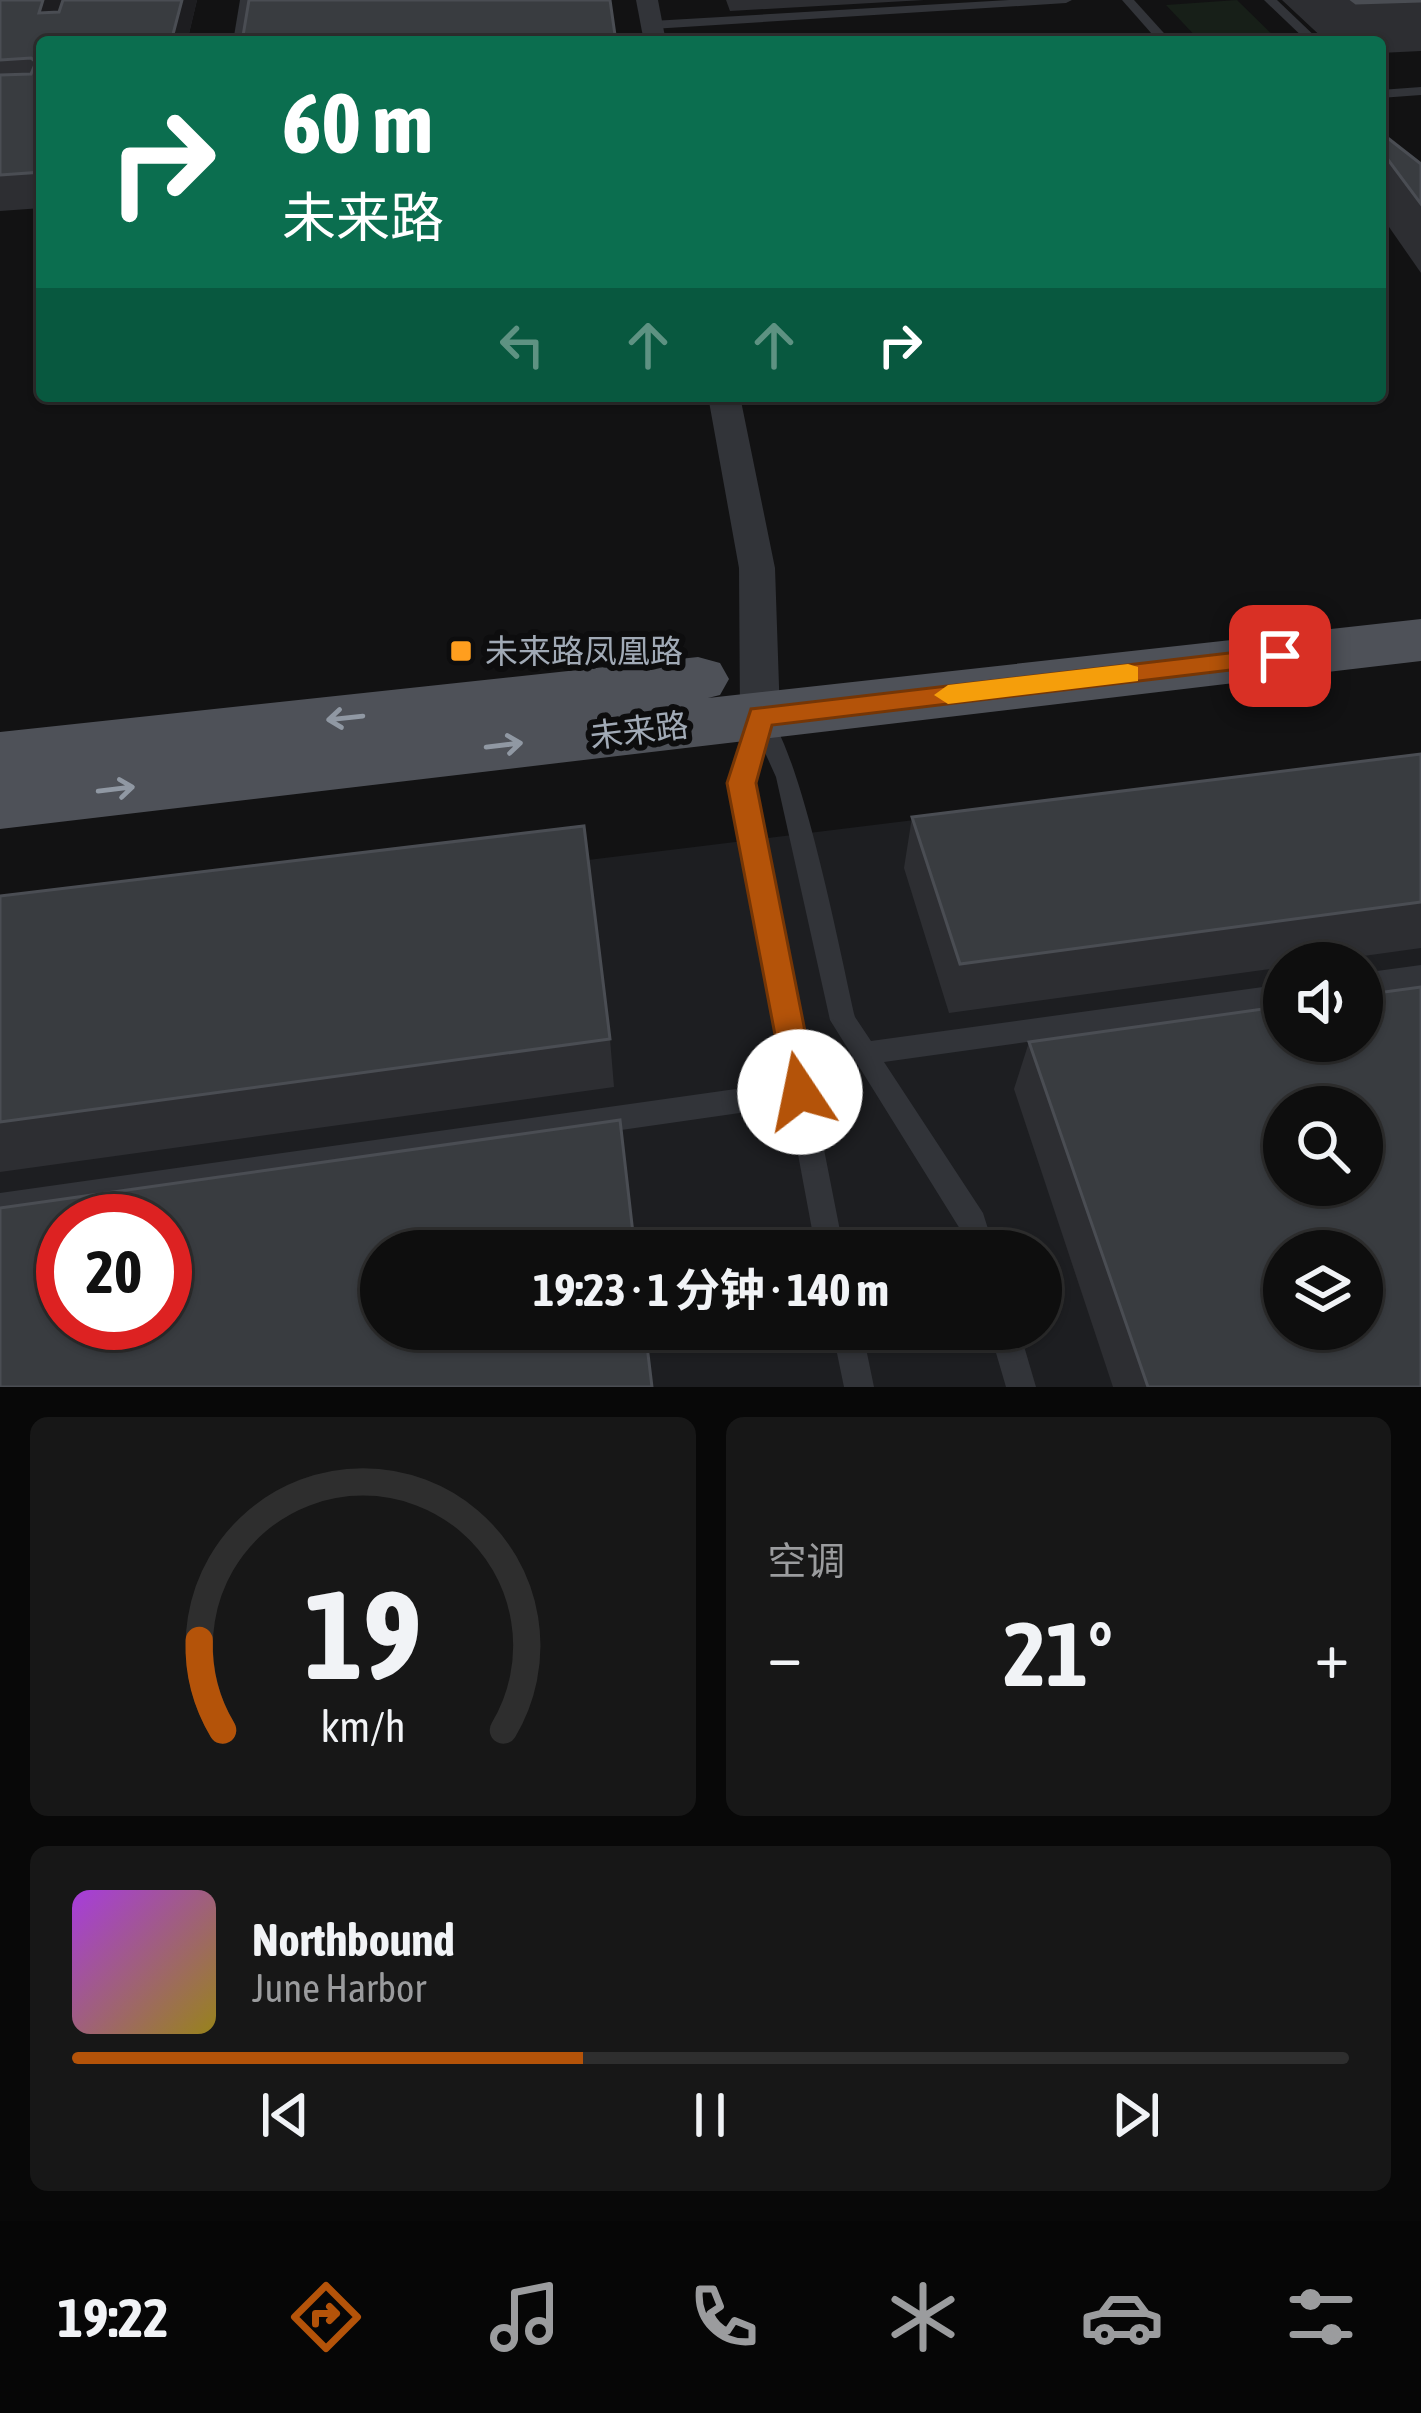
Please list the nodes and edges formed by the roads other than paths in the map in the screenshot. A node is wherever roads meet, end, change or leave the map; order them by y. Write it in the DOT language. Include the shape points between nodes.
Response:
graph roads {
  1 [pos="246,0"];
  2 [pos="647,0"];
  3 [pos="1066,0"];
  4 [pos="1128,0"];
  5 [pos="1270,0"];
  6 [pos="1030,1"];
  7 [pos="934,4"];
  8 [pos="654,34"];
  9 [pos="240,36"];
  10 [pos="1161,36"];
  11 [pos="1309,36"];
  12 [pos="1421,91"];
  13 [pos="1386,94"];
  14 [pos="725,402"];
  15 [pos="1421,599"];
  16 [pos="1421,640"];
  17 [pos="760,694"];
  18 [pos="0,757"];
  19 [pos="0,803"];
  20 [pos="1421,976"];
  21 [pos="1383,982"];
  22 [pos="1263,998"];
  23 [pos="864,1053"];
  24 [pos="800,1092"];
  25 [pos="0,1206"];
  26 [pos="826,1230"];
  27 [pos="975,1230"];
  28 [pos="851,1350"];
  29 [pos="1010,1350"];
  30 [pos="859,1387"];
  31 [pos="1021,1387"];
  1 -- 9 [label="lane"];
  2 -- 8 [label="street"];
  3 -- 6 [label="lane"];
  4 -- 10 [label="lane"];
  5 -- 11 [label="lane"];
  6 -- 7 [label="lane"];
  7 -- 8 [label="lane"];
  12 -- 13 [label="lane"];
  14 -- 17 [label="street" via="757,568"];
  15 -- 17 [label="main road, 未来路"];
  16 -- 17 [label="main road, 未来路"];
  17 -- 18 [label="main road, 未来路, one-way"];
  19 -- 17 [label="main road, 未来路, one-way"];
  17 -- 23 [label="lane" via="843,1020"];
  17 -- 24 [label="lane" via="742,783"];
  20 -- 21 [label="lane"];
  22 -- 23 [label="lane"];
  23 -- 27 [label="lane"];
  24 -- 25 [label="lane"];
  24 -- 26 [label="lane"];
  28 -- 30 [label="lane"];
  29 -- 31 [label="lane"];
}
